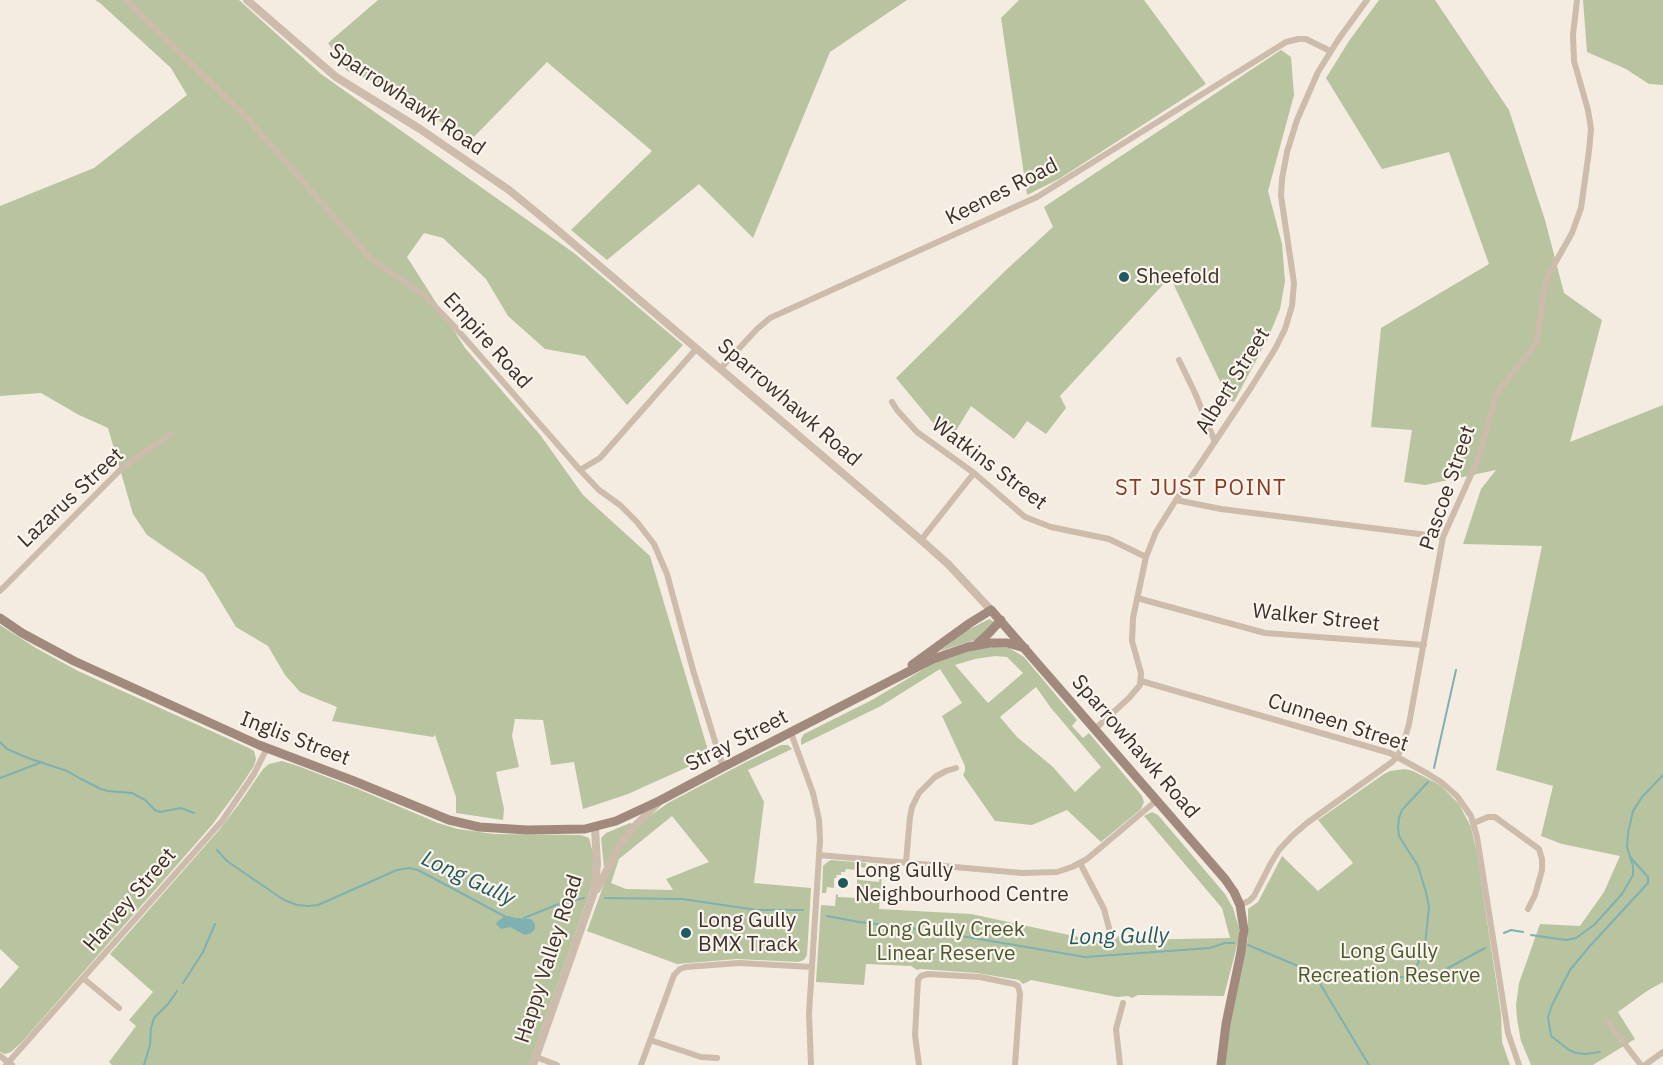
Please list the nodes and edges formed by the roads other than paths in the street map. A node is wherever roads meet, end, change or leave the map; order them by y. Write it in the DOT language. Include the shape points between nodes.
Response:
graph roads {
  1 [pos="126,0"];
  2 [pos="247,0"];
  3 [pos="1367,0"];
  4 [pos="1577,0"];
  5 [pos="1330,51"];
  6 [pos="697,348"];
  7 [pos="1179,360"];
  8 [pos="721,368"];
  9 [pos="892,402"];
  10 [pos="170,434"];
  11 [pos="1215,442"];
  12 [pos="580,470"];
  13 [pos="974,473"];
  14 [pos="1176,500"];
  15 [pos="1443,537"];
  16 [pos="921,540"];
  17 [pos="1146,557"];
  18 [pos="0,591"];
  19 [pos="1137,598"];
  20 [pos="991,610"];
  21 [pos="0,618"];
  22 [pos="1000,620"];
  23 [pos="975,645"];
  24 [pos="1424,645"];
  25 [pos="1025,648"];
  26 [pos="892,679"];
  27 [pos="1141,681"];
  28 [pos="1095,729"];
  29 [pos="791,733"];
  30 [pos="267,748"];
  31 [pos="1397,757"];
  32 [pos="723,767"];
  33 [pos="956,768"];
  34 [pos="1158,800"];
  35 [pos="659,801"];
  36 [pos="1474,823"];
  37 [pos="595,828"];
  38 [pos="819,855"];
  39 [pos="906,862"];
  40 [pos="1080,863"];
  41 [pos="593,898"];
  42 [pos="1240,905"];
  43 [pos="1528,909"];
  44 [pos="1110,932"];
  45 [pos="812,967"];
  46 [pos="83,978"];
  47 [pos="1123,1003"];
  48 [pos="119,1008"];
  49 [pos="1607,1021"];
  50 [pos="650,1040"];
  51 [pos="1663,1052"];
  52 [pos="0,1056"];
  53 [pos="717,1058"];
  54 [pos="535,1061"];
  55 [pos="9,1064"];
  56 [pos="557,1065"];
  57 [pos="641,1065"];
  58 [pos="811,1065"];
  59 [pos="919,1065"];
  60 [pos="1015,1065"];
  61 [pos="1120,1065"];
  62 [pos="1221,1065"];
  63 [pos="1519,1065"];
  64 [pos="1643,1065"];
  1 -- 12 [label="street, Empire Road" via="249,120 371,259 418,291 441,313"];
  2 -- 6 [label="street, Sparrowhawk Road" via="336,77 393,111 516,196"];
  3 -- 5 [label="street, Albert Street"];
  4 -- 15 [label="street, Pascoe Street" via="1574,61 1591,129 1579,216 1547,280 1537,342 1496,395 1479,457"];
  5 -- 8 [label="street, Keenes Road" via="1306,39 1286,42 1037,197 770,318"];
  5 -- 11 [label="street, Albert Street" via="1297,120 1282,172 1282,205 1294,283 1289,317 1269,359"];
  6 -- 8 [label="street, Sparrowhawk Road"];
  6 -- 12 [label="street" via="600,458"];
  7 -- 11 [label="street"];
  8 -- 16 [label="street, Sparrowhawk Road"];
  9 -- 13 [label="street, Watkins Street" via="917,432"];
  10 -- 18 [label="street, Lazarus Street" via="121,469"];
  11 -- 14 [label="street, Albert Street"];
  12 -- 32 [label="street, Empire Road" via="637,522 654,544 668,574"];
  13 -- 16 [label="street"];
  13 -- 17 [label="street, Watkins Street" via="1017,512 1032,520 1109,539"];
  14 -- 15 [label="street"];
  14 -- 17 [label="street, Albert Street"];
  15 -- 24 [label="street, Pascoe Street"];
  16 -- 20 [label="street, Sparrowhawk Road"];
  17 -- 19 [label="street, Albert Street"];
  19 -- 24 [label="street, Walker Street" via="1265,633"];
  19 -- 27 [label="street, Albert Street" via="1132,641"];
  20 -- 22 [label="main road, Sparrowhawk Road"];
  20 -- 26 [label="main road, Stray Street"];
  21 -- 30 [label="main road, Inglis Street" via="74,662"];
  22 -- 23 [label="main road"];
  22 -- 25 [label="main road, Sparrowhawk Road"];
  23 -- 25 [label="main road, Stray Street" via="1002,642"];
  23 -- 26 [label="main road, Stray Street"];
  24 -- 31 [label="street, Pascoe Street" via="1410,724"];
  25 -- 28 [label="main road, Sparrowhawk Road"];
  26 -- 29 [label="main road, Stray Street"];
  27 -- 28 [label="street" via="1133,694"];
  27 -- 31 [label="street, Cunneen Street"];
  28 -- 34 [label="main road, Sparrowhawk Road"];
  29 -- 32 [label="main road, Stray Street"];
  29 -- 38 [label="street" via="816,803"];
  30 -- 37 [label="main road, Inglis Street" via="457,822 519,830"];
  30 -- 46 [label="street, Harvey Street" via="222,820"];
  31 -- 36 [label="street, Cunneen Street" via="1450,789 1463,802"];
  31 -- 42 [label="street" via="1292,836 1279,850 1254,896"];
  32 -- 35 [label="main road, Stray Street"];
  33 -- 39 [label="street" via="935,777 919,793 910,817"];
  34 -- 40 [label="street"];
  34 -- 42 [label="main road, Sparrowhawk Road" via="1225,879"];
  35 -- 37 [label="main road, Stray Street"];
  35 -- 41 [label="street" via="620,845"];
  36 -- 43 [label="street" via="1495,817 1539,849 1542,870"];
  36 -- 63 [label="street, Cunneen Street" via="1508,1033"];
  37 -- 41 [label="street, Happy Valley Road" via="597,864"];
  38 -- 39 [label="street"];
  38 -- 45 [label="street"];
  39 -- 40 [label="street" via="1040,873 1065,870"];
  40 -- 44 [label="street" via="1104,909"];
  41 -- 54 [label="street, Happy Valley Road"];
  42 -- 62 [label="main road" via="1243,941 1227,1013"];
  45 -- 50 [label="street" via="739,963 680,969 674,975"];
  45 -- 58 [label="street"];
  46 -- 48 [label="street"];
  46 -- 55 [label="street, Harvey Street"];
  47 -- 61 [label="street" via="1116,1029"];
  49 -- 64 [label="street"];
  50 -- 53 [label="street" via="697,1056"];
  50 -- 57 [label="street"];
  51 -- 64 [label="street"];
  52 -- 55 [label="street"];
  54 -- 56 [label="street"];
  59 -- 60 [label="street" via="915,1047 918,980 928,974 980,977 1019,987"];
}
